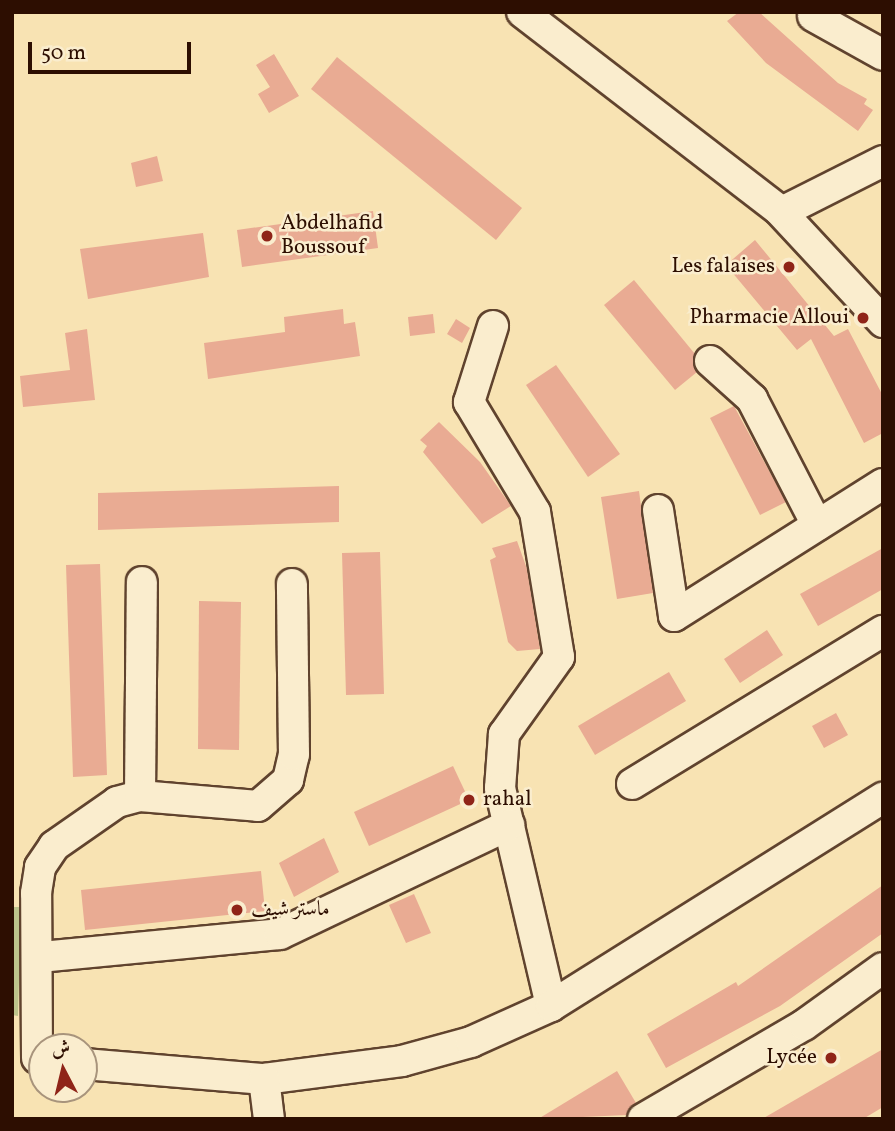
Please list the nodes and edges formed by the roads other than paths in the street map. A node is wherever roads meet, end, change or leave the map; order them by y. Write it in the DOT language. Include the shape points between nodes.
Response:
graph roads {
  1 [pos="523,12"];
  2 [pos="813,16"];
  3 [pos="883,55"];
  4 [pos="883,161"];
  5 [pos="782,212"];
  6 [pos="883,323"];
  7 [pos="493,326"];
  8 [pos="710,362"];
  9 [pos="883,484"];
  10 [pos="658,510"];
  11 [pos="817,525"];
  12 [pos="142,582"];
  13 [pos="292,584"];
  14 [pos="883,631"];
  15 [pos="632,784"];
  16 [pos="140,796"];
  17 [pos="883,798"];
  18 [pos="509,825"];
  19 [pos="41,957"];
  20 [pos="883,968"];
  21 [pos="551,1006"];
  22 [pos="33,1033"];
  23 [pos="98,1065"];
  24 [pos="264,1079"];
  25 [pos="269,1119"];
  26 [pos="643,1119"];
  1 -- 5 [label="street"];
  2 -- 3 [label="street"];
  4 -- 5 [label="street"];
  5 -- 6 [label="street"];
  7 -- 18 [label="street" via="469,402 535,512 559,657 504,734 500,788"];
  8 -- 11 [label="street" via="752,399"];
  9 -- 11 [label="street"];
  10 -- 11 [label="street" via="674,616"];
  12 -- 16 [label="street"];
  13 -- 16 [label="street" via="294,755 288,780 258,806"];
  14 -- 15 [label="street"];
  16 -- 19 [label="street" via="78,826 40,867"];
  17 -- 21 [label="street"];
  18 -- 19 [label="street" via="279,934"];
  18 -- 21 [label="street"];
  19 -- 22 [label="street"];
  20 -- 26 [label="street" via="804,1026"];
  21 -- 24 [label="street" via="471,1042 402,1061"];
  23 -- 24 [label="street"];
  24 -- 25 [label="street"];
}
